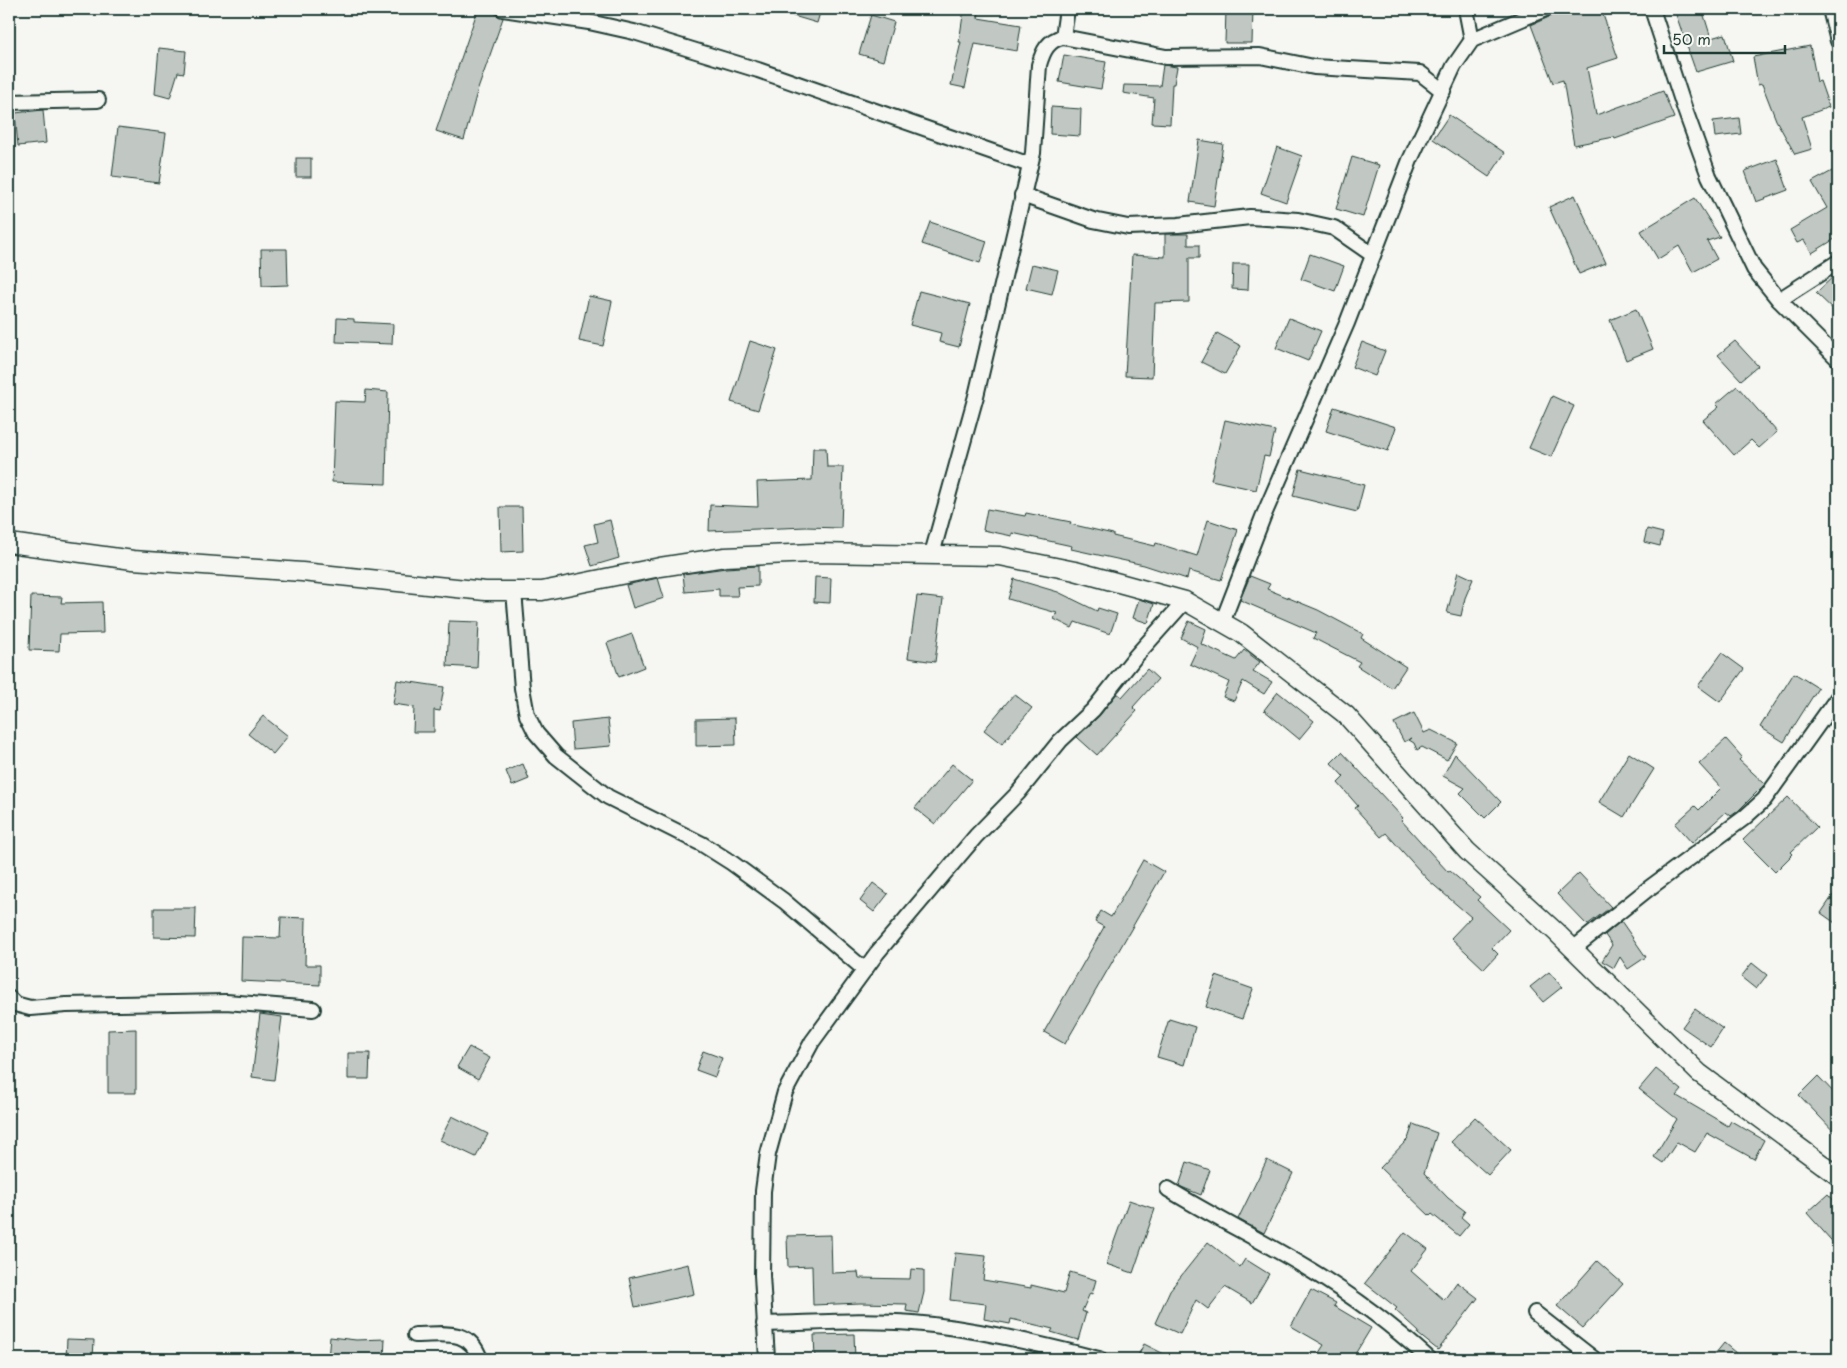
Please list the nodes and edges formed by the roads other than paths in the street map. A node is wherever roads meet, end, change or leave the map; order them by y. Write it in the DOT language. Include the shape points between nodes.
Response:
graph roads {
  1 [pos="503,9"];
  2 [pos="1067,9"];
  3 [pos="1466,9"];
  4 [pos="1544,9"];
  5 [pos="1652,9"];
  6 [pos="1830,9"];
  7 [pos="1063,37"];
  8 [pos="1472,40"];
  9 [pos="1838,41"];
  10 [pos="1442,91"];
  11 [pos="98,100"];
  12 [pos="9,102"];
  13 [pos="1030,165"];
  14 [pos="1022,195"];
  15 [pos="1373,255"];
  16 [pos="1838,262"];
  17 [pos="1779,300"];
  18 [pos="1838,359"];
  19 [pos="9,543"];
  20 [pos="932,554"];
  21 [pos="514,591"];
  22 [pos="1185,601"];
  23 [pos="1222,623"];
  24 [pos="1838,697"];
  25 [pos="1573,949"];
  26 [pos="864,970"];
  27 [pos="9,998"];
  28 [pos="313,1009"];
  29 [pos="1838,1176"];
  30 [pos="1168,1189"];
  31 [pos="1534,1313"];
  32 [pos="764,1324"];
  33 [pos="414,1335"];
  34 [pos="480,1359"];
  35 [pos="767,1359"];
  36 [pos="1099,1359"];
  37 [pos="1428,1359"];
  38 [pos="1594,1359"];
  1 -- 13 [label="street" via="634,32 758,70"];
  2 -- 7 [label="street"];
  3 -- 8 [label="street"];
  4 -- 8 [label="street"];
  5 -- 17 [label="street" via="1709,176 1754,269"];
  6 -- 9 [label="street"];
  7 -- 10 [label="street" via="1166,57 1260,56 1314,67 1420,73"];
  7 -- 13 [label="street" via="1051,42 1043,51 1039,65"];
  8 -- 10 [label="street"];
  10 -- 15 [label="street" via="1410,160"];
  11 -- 12 [label="street"];
  13 -- 14 [label="street"];
  14 -- 15 [label="street" via="1093,220 1128,227 1178,226 1250,217 1298,220 1334,228"];
  14 -- 20 [label="street" via="976,396"];
  15 -- 23 [label="street"];
  16 -- 17 [label="street"];
  17 -- 18 [label="street"];
  19 -- 21 [label="street" via="133,560"];
  20 -- 21 [label="street" via="813,553 726,557 542,591"];
  20 -- 22 [label="street" via="1000,556"];
  21 -- 26 [label="street" via="527,715 536,733 556,756 608,797 702,844 732,863 784,901"];
  22 -- 23 [label="street"];
  22 -- 26 [label="street" via="1093,710 976,836"];
  23 -- 25 [label="street" via="1241,633 1346,715 1467,851"];
  24 -- 25 [label="street" via="1764,800"];
  25 -- 29 [label="street" via="1699,1073"];
  26 -- 32 [label="street" via="812,1042 785,1092 768,1154 763,1191"];
  27 -- 28 [label="street" via="15,1004 30,1008 226,1002"];
  30 -- 37 [label="street" via="1307,1268 1368,1310"];
  31 -- 38 [label="street"];
  32 -- 35 [label="street"];
  32 -- 36 [label="street" via="914,1323"];
  33 -- 34 [label="street" via="459,1336 474,1345"];
}
